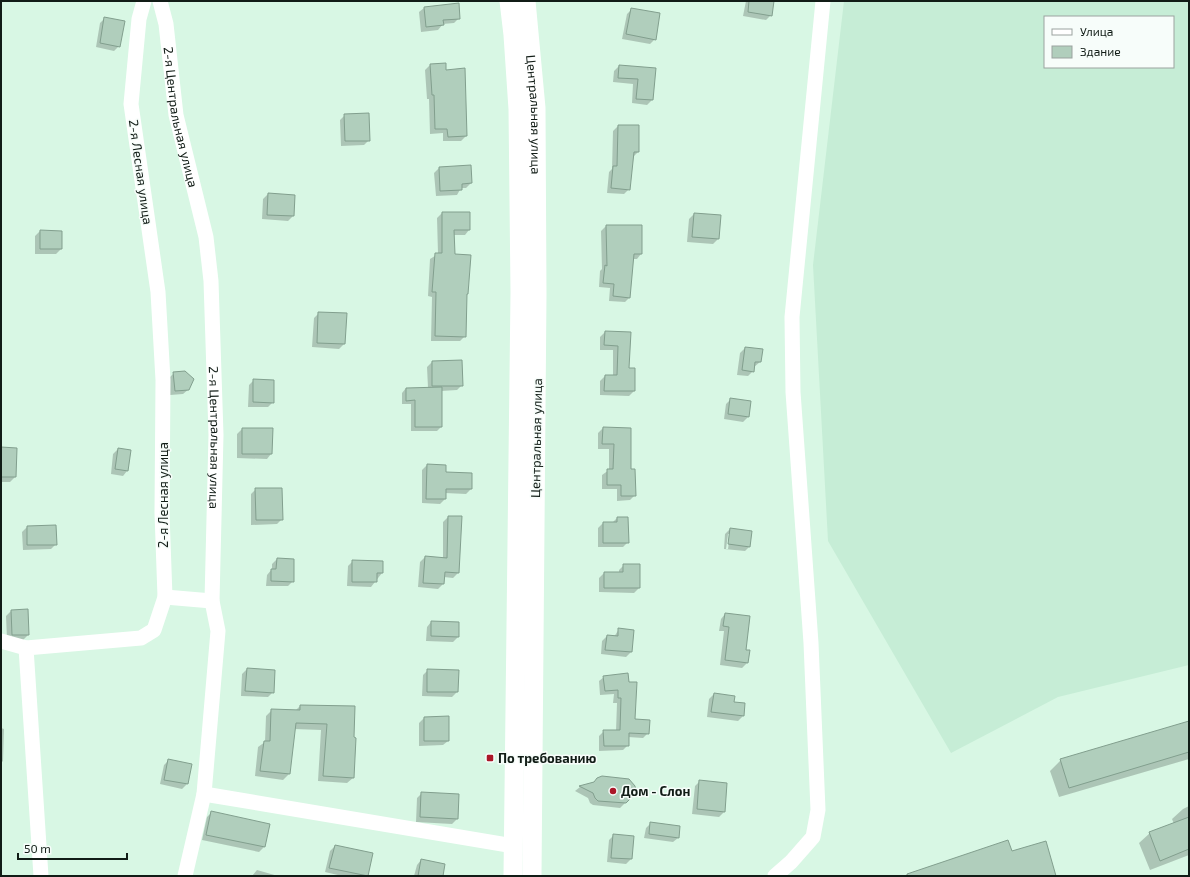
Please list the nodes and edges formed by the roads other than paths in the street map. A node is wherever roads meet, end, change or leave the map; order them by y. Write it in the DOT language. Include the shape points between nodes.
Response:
graph roads {
  1 [pos="144,1"];
  2 [pos="160,1"];
  3 [pos="509,1"];
  4 [pos="526,1"];
  5 [pos="823,1"];
  6 [pos="165,597"];
  7 [pos="212,601"];
  8 [pos="1,641"];
  9 [pos="26,648"];
  10 [pos="204,794"];
  11 [pos="514,846"];
  12 [pos="41,876"];
  13 [pos="185,876"];
  14 [pos="513,876"];
  15 [pos="532,876"];
  16 [pos="775,876"];
  1 -- 6 [label="street, 2-я Лесная улица" via="138,19 131,104 158,292 163,380 162,513"];
  2 -- 7 [label="street, 2-я Центральная улица" via="166,24 176,115 206,237 211,281 216,435"];
  3 -- 11 [label="main road, Центральная улица" via="518,109 520,292"];
  4 -- 15 [label="main road, Центральная улица" via="536,108"];
  5 -- 16 [label="street" via="792,317 793,392 811,643 818,810 813,837"];
  6 -- 7 [label="street"];
  6 -- 9 [label="street, 2-я Лесная улица" via="154,630 141,638"];
  7 -- 10 [label="street, 2-я Центральная улица" via="218,631"];
  8 -- 9 [label="street"];
  9 -- 12 [label="street"];
  10 -- 11 [label="street"];
  10 -- 13 [label="street, 2-я Центральная улица"];
  11 -- 14 [label="main road, Центральная улица"];
}
